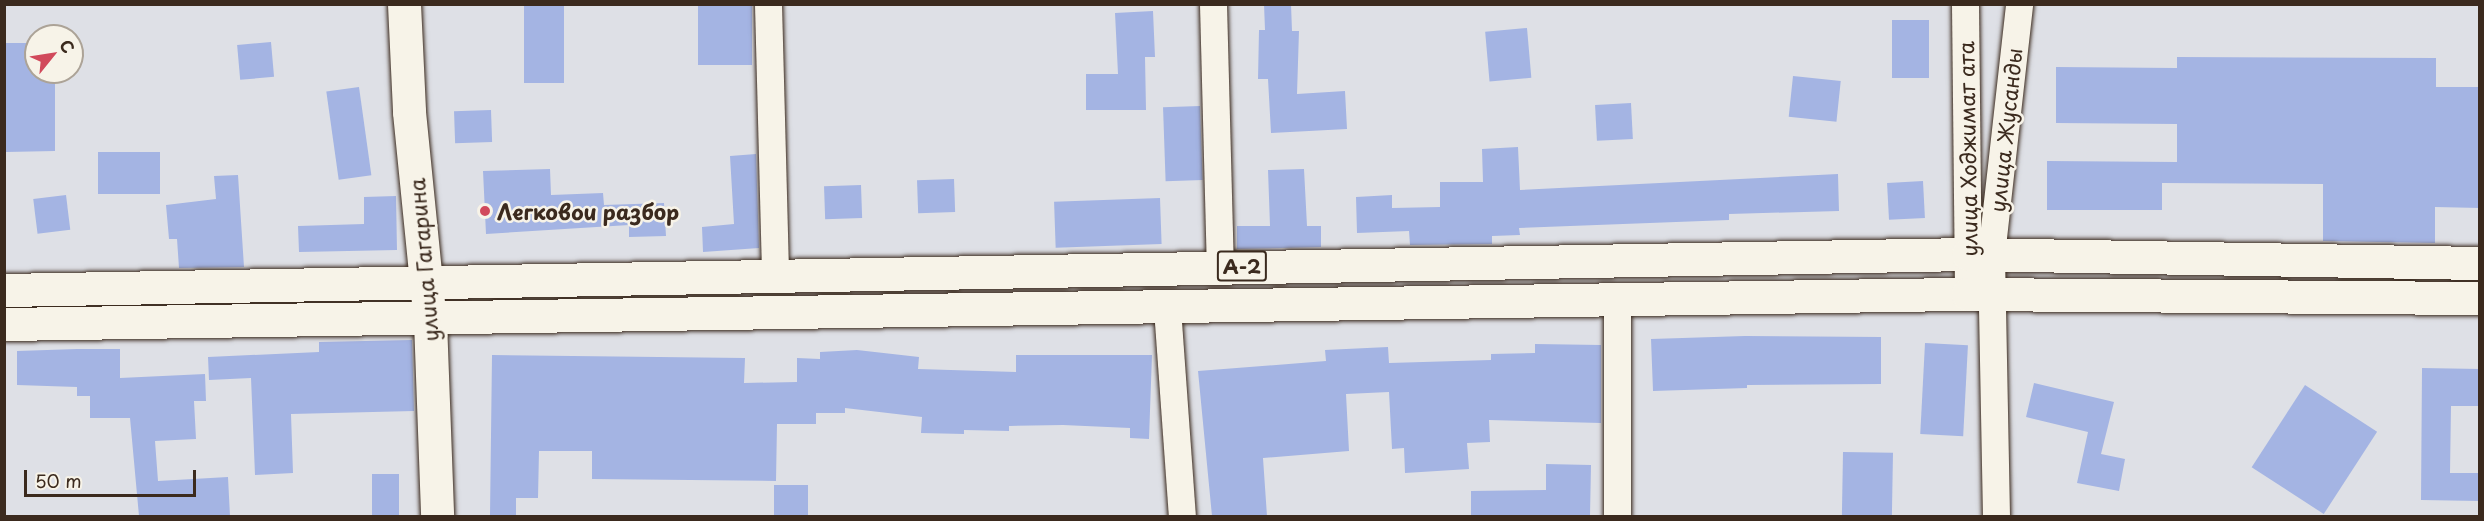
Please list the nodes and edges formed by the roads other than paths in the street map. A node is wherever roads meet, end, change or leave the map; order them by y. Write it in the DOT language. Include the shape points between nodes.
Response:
graph roads {
  1 [pos="404,4"];
  2 [pos="768,4"];
  3 [pos="1213,4"];
  4 [pos="1965,4"];
  5 [pos="2019,4"];
  6 [pos="1980,254"];
  7 [pos="2480,262"];
  8 [pos="1220,267"];
  9 [pos="775,274"];
  10 [pos="425,280"];
  11 [pos="4,290"];
  12 [pos="1979,294"];
  13 [pos="2480,298"];
  14 [pos="1617,300"];
  15 [pos="1167,308"];
  16 [pos="430,321"];
  17 [pos="4,324"];
  18 [pos="437,516"];
  19 [pos="1182,516"];
  20 [pos="1617,516"];
  21 [pos="1996,516"];
  1 -- 10 [label="main road, улица Гагарина"];
  2 -- 9 [label="street"];
  3 -- 8 [label="street"];
  4 -- 6 [label="street, улица Ходжимат ата"];
  5 -- 6 [label="street, улица Жусанды"];
  6 -- 7 [label="main road, A-2"];
  6 -- 8 [label="main road, A-2"];
  6 -- 12 [label="street, улица Ходжимат ата"];
  8 -- 9 [label="main road, A-2"];
  9 -- 10 [label="main road, A-2"];
  10 -- 11 [label="main road, A-2"];
  10 -- 16 [label="main road, улица Гагарина"];
  12 -- 13 [label="main road, A-2"];
  12 -- 14 [label="main road, A-2"];
  12 -- 21 [label="street, улица Ходжимат ата"];
  14 -- 15 [label="main road, A-2"];
  14 -- 20 [label="street"];
  15 -- 16 [label="main road, A-2"];
  15 -- 19 [label="street"];
  16 -- 17 [label="main road, A-2"];
  16 -- 18 [label="main road, улица Гагарина"];
}
